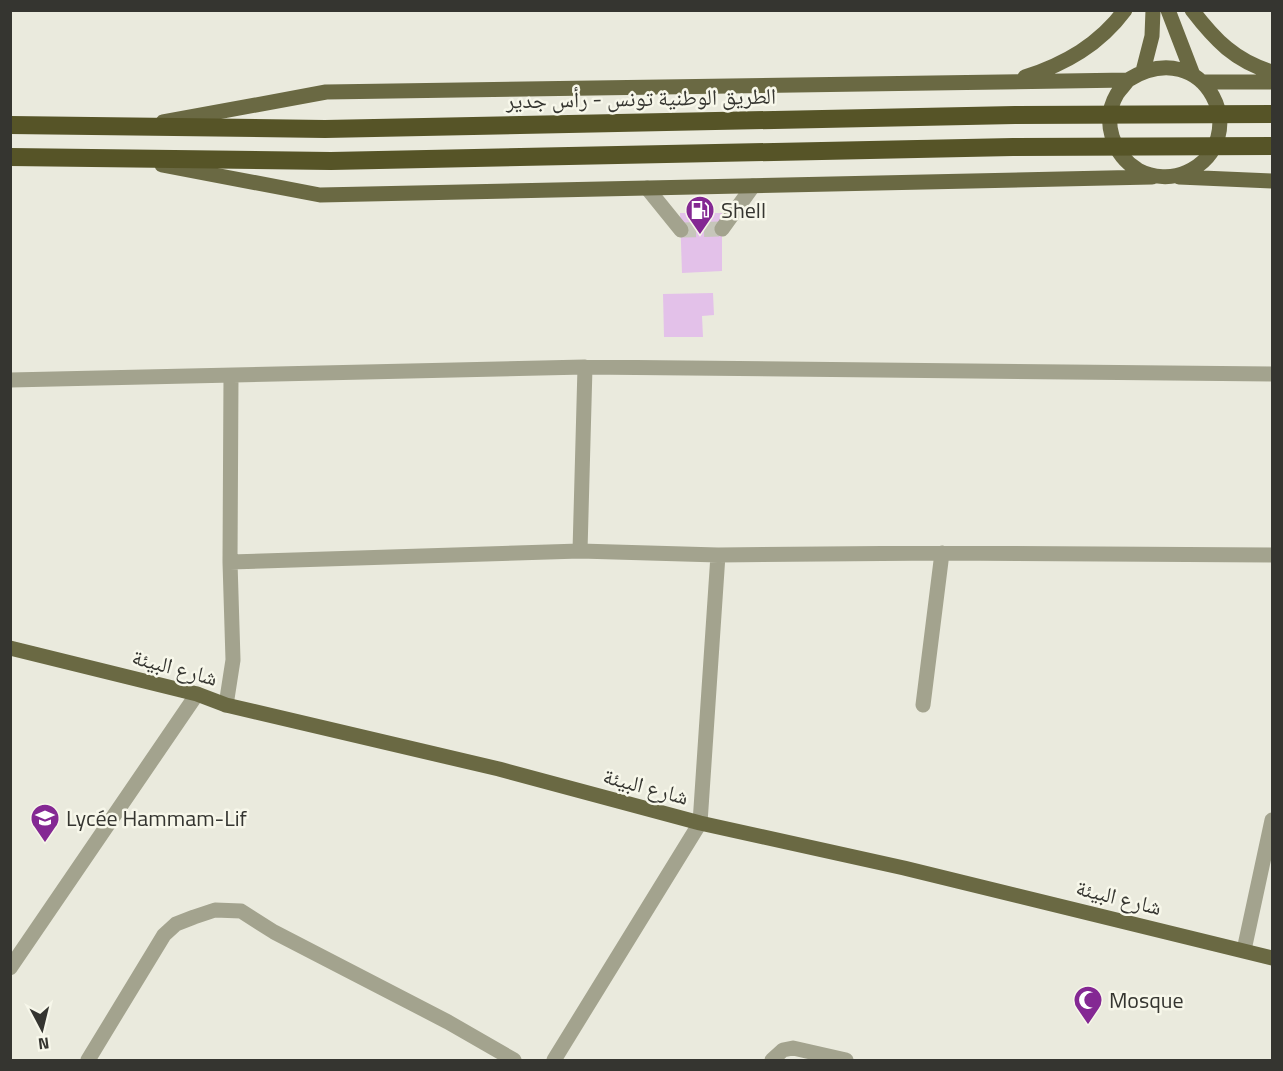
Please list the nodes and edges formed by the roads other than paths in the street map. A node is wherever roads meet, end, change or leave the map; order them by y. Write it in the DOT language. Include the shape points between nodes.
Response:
graph roads {
  1 [pos="1125,10"];
  2 [pos="1153,10"];
  3 [pos="1168,10"];
  4 [pos="1192,10"];
  5 [pos="1143,71"];
  6 [pos="1272,72"];
  7 [pos="1198,78"];
  8 [pos="1128,80"];
  9 [pos="1272,82"];
  10 [pos="976,83"];
  11 [pos="1272,114"];
  12 [pos="10,125"];
  13 [pos="128,128"];
  14 [pos="1272,146"];
  15 [pos="10,157"];
  16 [pos="127,158"];
  17 [pos="1164,177"];
  18 [pos="1272,181"];
  19 [pos="753,186"];
  20 [pos="647,188"];
  21 [pos="681,230"];
  22 [pos="722,230"];
  23 [pos="585,367"];
  24 [pos="1272,374"];
  25 [pos="231,376"];
  26 [pos="10,380"];
  27 [pos="580,551"];
  28 [pos="942,553"];
  29 [pos="718,555"];
  30 [pos="1272,555"];
  31 [pos="230,562"];
  32 [pos="10,648"];
  33 [pos="197,694"];
  34 [pos="226,705"];
  35 [pos="923,705"];
  36 [pos="1272,820"];
  37 [pos="700,823"];
  38 [pos="1244,950"];
  39 [pos="1272,958"];
  40 [pos="10,968"];
  41 [pos="88,1060"];
  42 [pos="514,1060"];
  43 [pos="554,1060"];
  44 [pos="772,1060"];
  45 [pos="846,1060"];
  1 -- 10 [label="main road" via="1085,51 1051,69 1014,80"];
  2 -- 5 [label="main road" via="1152,36"];
  3 -- 7 [label="main road"];
  4 -- 6 [label="main road" via="1233,54"];
  5 -- 7 [label="main road" via="1177,68"];
  5 -- 8 [label="main road"];
  7 -- 9 [label="main road"];
  7 -- 17 [label="main road" via="1212,94 1218,110 1216,142 1196,168"];
  8 -- 10 [label="main road"];
  8 -- 17 [label="main road" via="1116,95 1110,113 1110,132 1117,150 1129,164 1145,174"];
  10 -- 13 [label="main road" via="326,92"];
  11 -- 13 [label="highway, الطريق الوطنية تونس - رأس جدير" via="1015,115 325,129"];
  12 -- 13 [label="highway, الطريق الوطنية تونس - رأس جدير"];
  14 -- 16 [label="highway" via="331,160"];
  15 -- 16 [label="highway"];
  16 -- 20 [label="main road" via="320,195"];
  17 -- 18 [label="main road"];
  17 -- 19 [label="main road"];
  19 -- 20 [label="main road"];
  19 -- 22 [label="street"];
  20 -- 21 [label="street"];
  23 -- 24 [label="street"];
  23 -- 25 [label="street"];
  23 -- 27 [label="street"];
  25 -- 26 [label="street"];
  25 -- 31 [label="street"];
  27 -- 29 [label="street"];
  27 -- 31 [label="street"];
  28 -- 29 [label="street"];
  28 -- 30 [label="street"];
  28 -- 35 [label="street"];
  29 -- 37 [label="street"];
  31 -- 34 [label="street" via="233,660"];
  32 -- 33 [label="main road, شارع البيئة"];
  33 -- 34 [label="main road, شارع البيئة"];
  33 -- 40 [label="street"];
  34 -- 37 [label="main road, شارع البيئة" via="499,769"];
  36 -- 38 [label="street"];
  37 -- 38 [label="main road, شارع البيئة"];
  37 -- 43 [label="street"];
  38 -- 39 [label="main road, شارع البيئة"];
  41 -- 42 [label="street" via="164,936 176,924 215,910 241,911"];
  44 -- 45 [label="street" via="783,1050 793,1048"];
}
